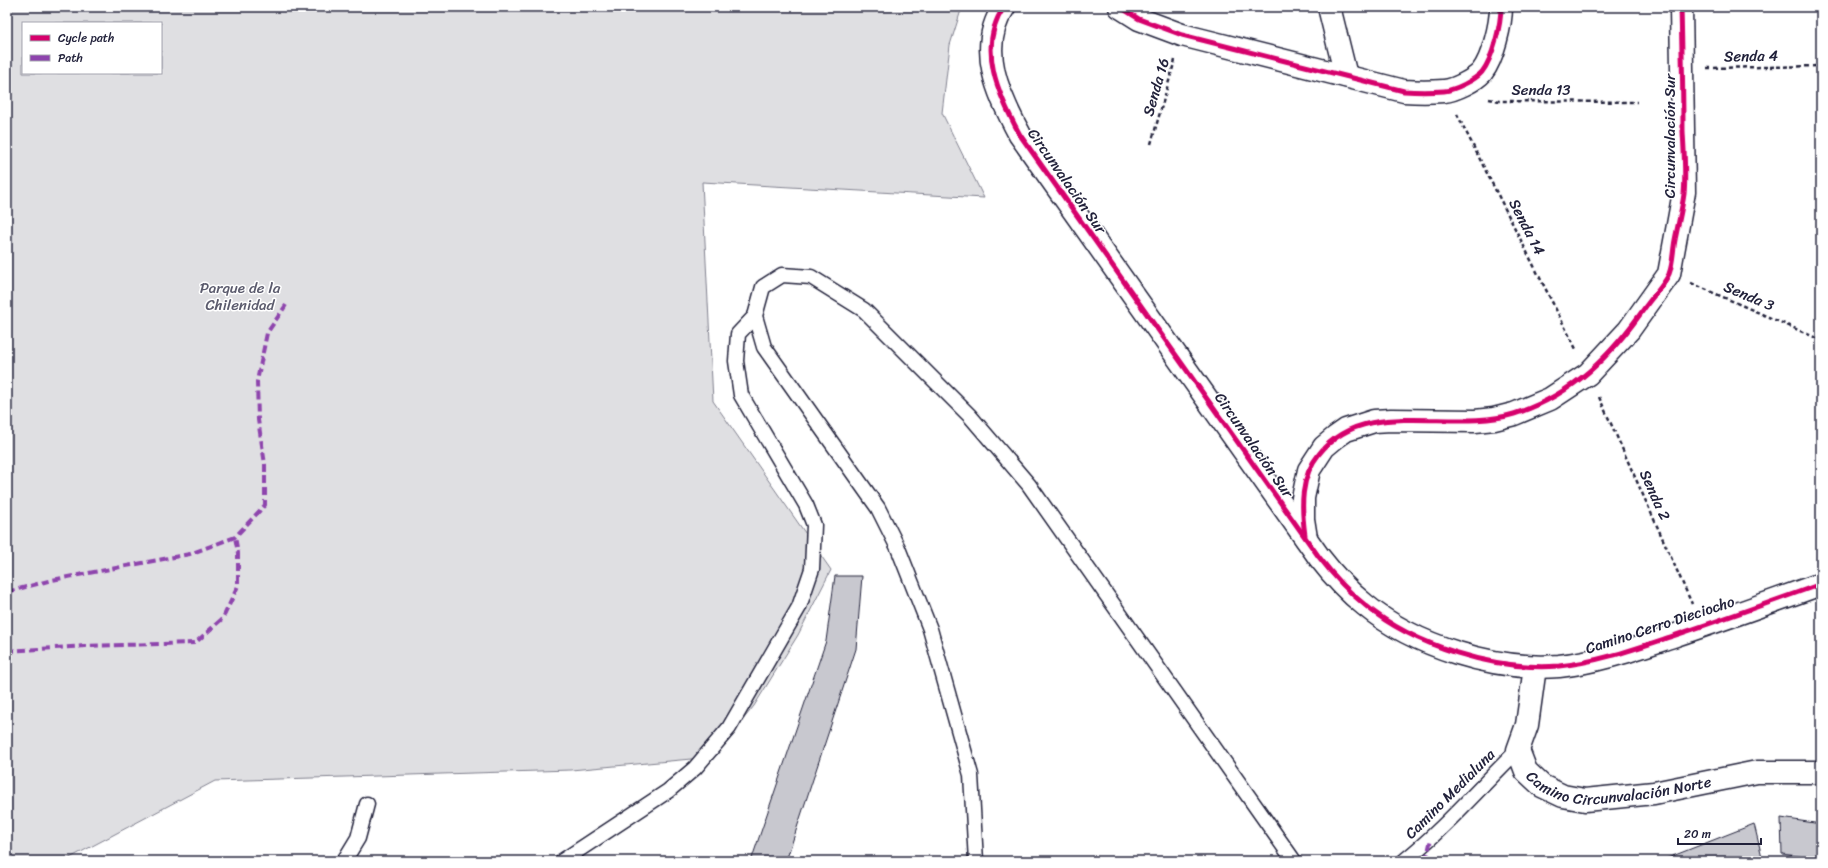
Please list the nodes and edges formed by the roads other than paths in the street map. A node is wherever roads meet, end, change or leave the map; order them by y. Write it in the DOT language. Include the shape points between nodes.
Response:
graph roads {
  1 [pos="1004,7"];
  2 [pos="1120,7"];
  3 [pos="1329,7"];
  4 [pos="1501,7"];
  5 [pos="1681,7"];
  6 [pos="1346,76"];
  7 [pos="755,316"];
  8 [pos="1306,539"];
  9 [pos="1821,584"];
  10 [pos="1535,667"];
  11 [pos="1518,750"];
  12 [pos="1821,773"];
  13 [pos="367,804"];
  14 [pos="344,861"];
  15 [pos="562,861"];
  16 [pos="976,861"];
  17 [pos="1294,861"];
  18 [pos="1404,861"];
  1 -- 8 [label="street, Circunvalación Sur" via="997,17 994,28 992,61 1001,98 1020,135"];
  2 -- 6 [label="street" via="1139,19 1182,35"];
  3 -- 6 [label="street"];
  4 -- 6 [label="street" via="1495,44 1482,72 1464,84 1445,91 1404,91"];
  5 -- 8 [label="street, Circunvalación Sur" via="1684,192 1669,274 1629,330 1588,374 1550,399 1514,414 1494,419 1391,420 1346,430 1324,447 1308,470 1302,519"];
  7 -- 15 [label="lane" via="738,334 736,361 741,395 806,504 814,525 812,568 799,606 729,728 696,768 668,791"];
  7 -- 16 [label="lane" via="764,346 878,508 898,548 930,628 971,775"];
  7 -- 17 [label="lane" via="763,287 782,275 811,277 864,310 881,326 970,416 1029,485"];
  8 -- 10 [label="street, Camino Cerro Dieciocho" via="1348,591 1400,628 1428,642 1465,655"];
  9 -- 10 [label="street, Camino Cerro Dieciocho" via="1604,658 1559,666"];
  10 -- 11 [label="street, Camino Circunvalación Norte" via="1527,725"];
  11 -- 12 [label="street, Camino Circunvalación Norte" via="1526,771 1542,786 1563,796 1585,800 1654,794 1757,772"];
  11 -- 18 [label="lane, Camino Medialuna" via="1431,839"];
  13 -- 14 [label="lane" via="358,838"];
}
